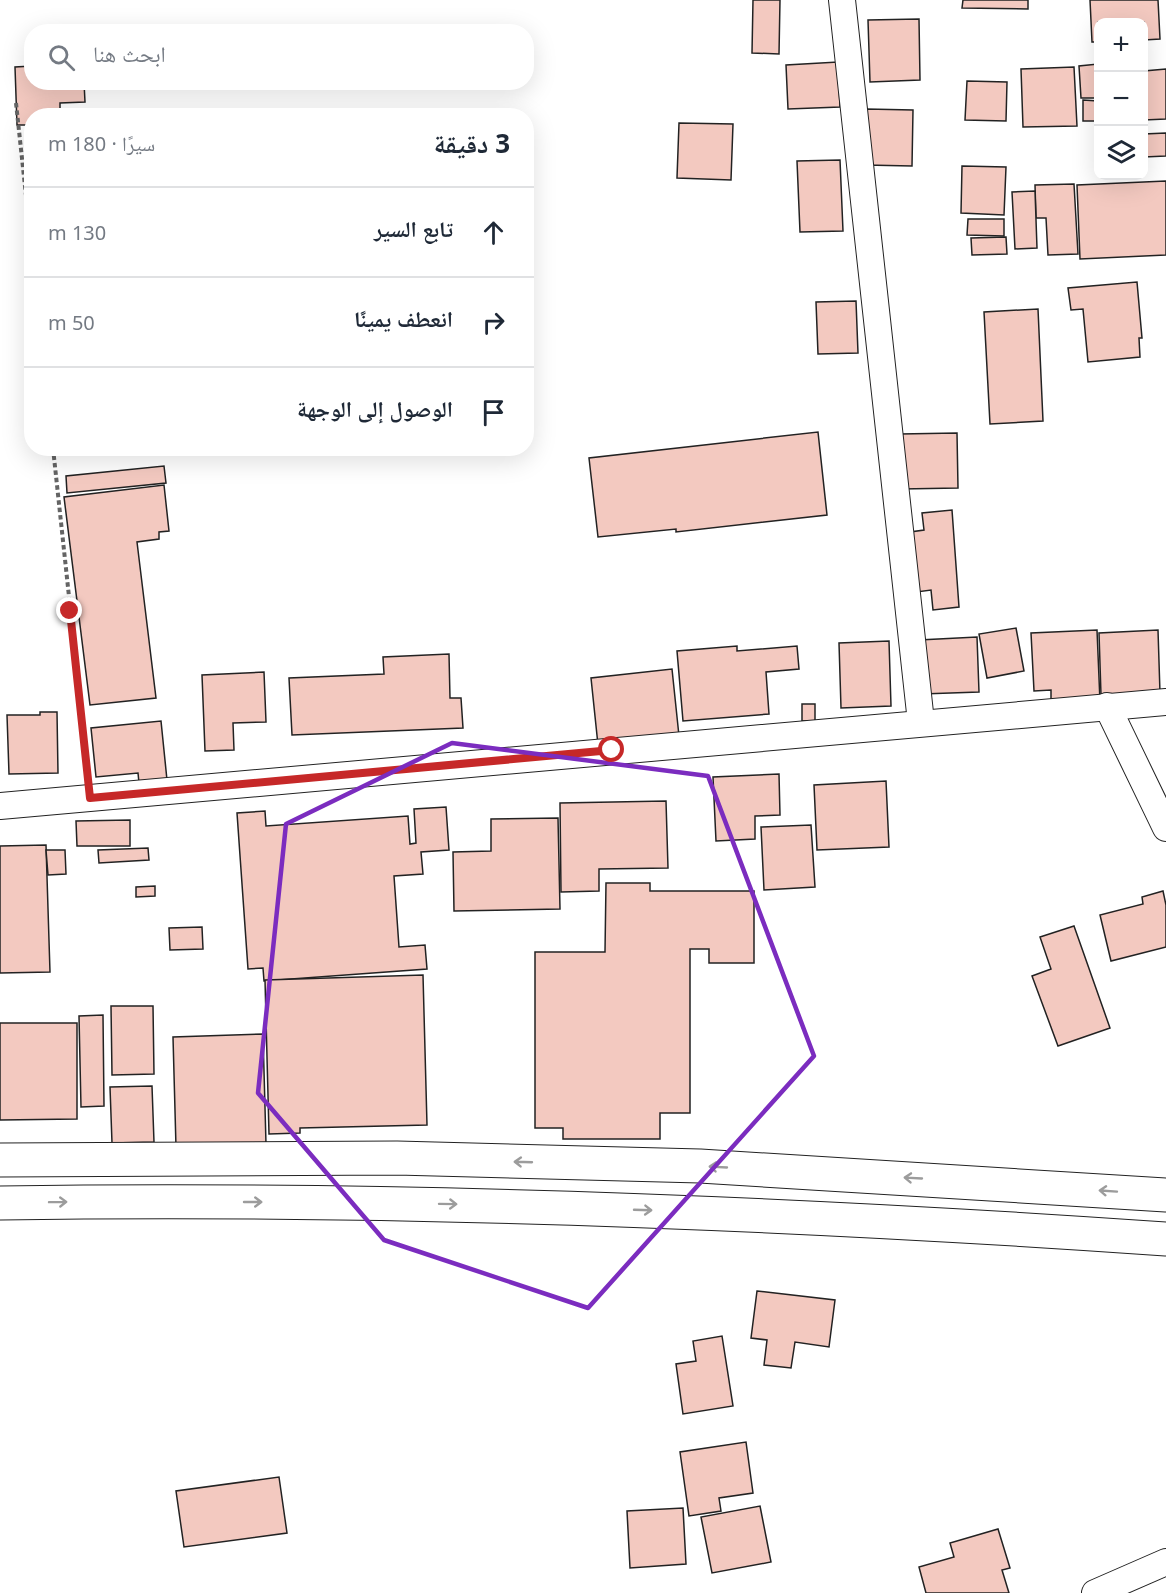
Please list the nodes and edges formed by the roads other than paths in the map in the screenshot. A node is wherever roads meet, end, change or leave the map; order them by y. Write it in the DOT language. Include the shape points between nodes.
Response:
graph roads {
  1 [pos="842,0"];
  2 [pos="1166,702"];
  3 [pos="1107,706"];
  4 [pos="921,722"];
  5 [pos="0,806"];
  6 [pos="1166,828"];
  7 [pos="0,1160"];
  8 [pos="1166,1195"];
  9 [pos="0,1203"];
  10 [pos="1166,1239"];
  11 [pos="1166,1563"];
  12 [pos="1095,1593"];
  1 -- 4 [label="street"];
  2 -- 3 [label="street"];
  3 -- 4 [label="street"];
  3 -- 6 [label="street"];
  4 -- 5 [label="street"];
  8 -- 7 [label="highway, one-way" via="700,1166 397,1158"];
  9 -- 10 [label="highway, one-way" via="553,1206 919,1222"];
  11 -- 12 [label="street"];
}
